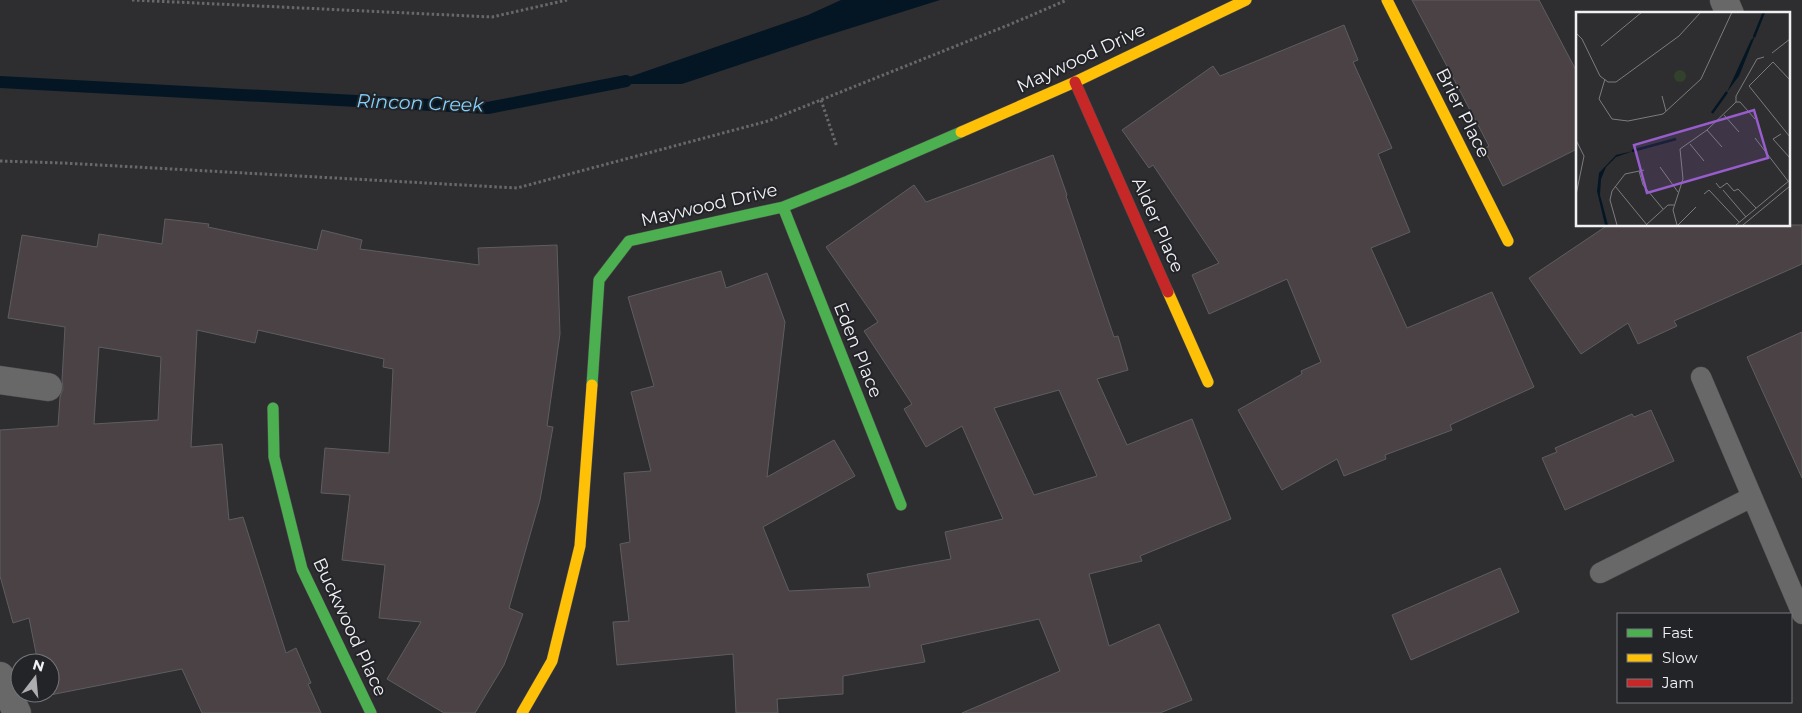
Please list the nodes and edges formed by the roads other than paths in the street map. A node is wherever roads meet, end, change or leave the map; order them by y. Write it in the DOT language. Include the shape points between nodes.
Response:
graph roads {
  1 [pos="1246,0"];
  2 [pos="1387,0"];
  3 [pos="1724,0"];
  4 [pos="1729,12"];
  5 [pos="1075,82"];
  6 [pos="783,207"];
  7 [pos="1508,241"];
  8 [pos="1701,377"];
  9 [pos="0,380"];
  10 [pos="1208,382"];
  11 [pos="48,387"];
  12 [pos="273,408"];
  13 [pos="1752,497"];
  14 [pos="901,505"];
  15 [pos="1600,573"];
  16 [pos="1802,614"];
  17 [pos="0,676"];
  18 [pos="17,713"];
  19 [pos="371,713"];
  20 [pos="522,713"];
  1 -- 5 [label="street, Maywood Drive"];
  2 -- 7 [label="street, Brier Place"];
  3 -- 4 [label="street"];
  5 -- 6 [label="street, Maywood Drive"];
  5 -- 10 [label="street, Alder Place"];
  6 -- 14 [label="street, Eden Place"];
  6 -- 20 [label="street, Maywood Drive" via="629,241 600,280 580,546 552,661"];
  8 -- 13 [label="lane"];
  9 -- 11 [label="street"];
  12 -- 19 [label="street, Buckwood Place" via="274,457 302,570"];
  13 -- 15 [label="lane"];
  13 -- 16 [label="lane"];
  17 -- 18 [label="street"];
}
